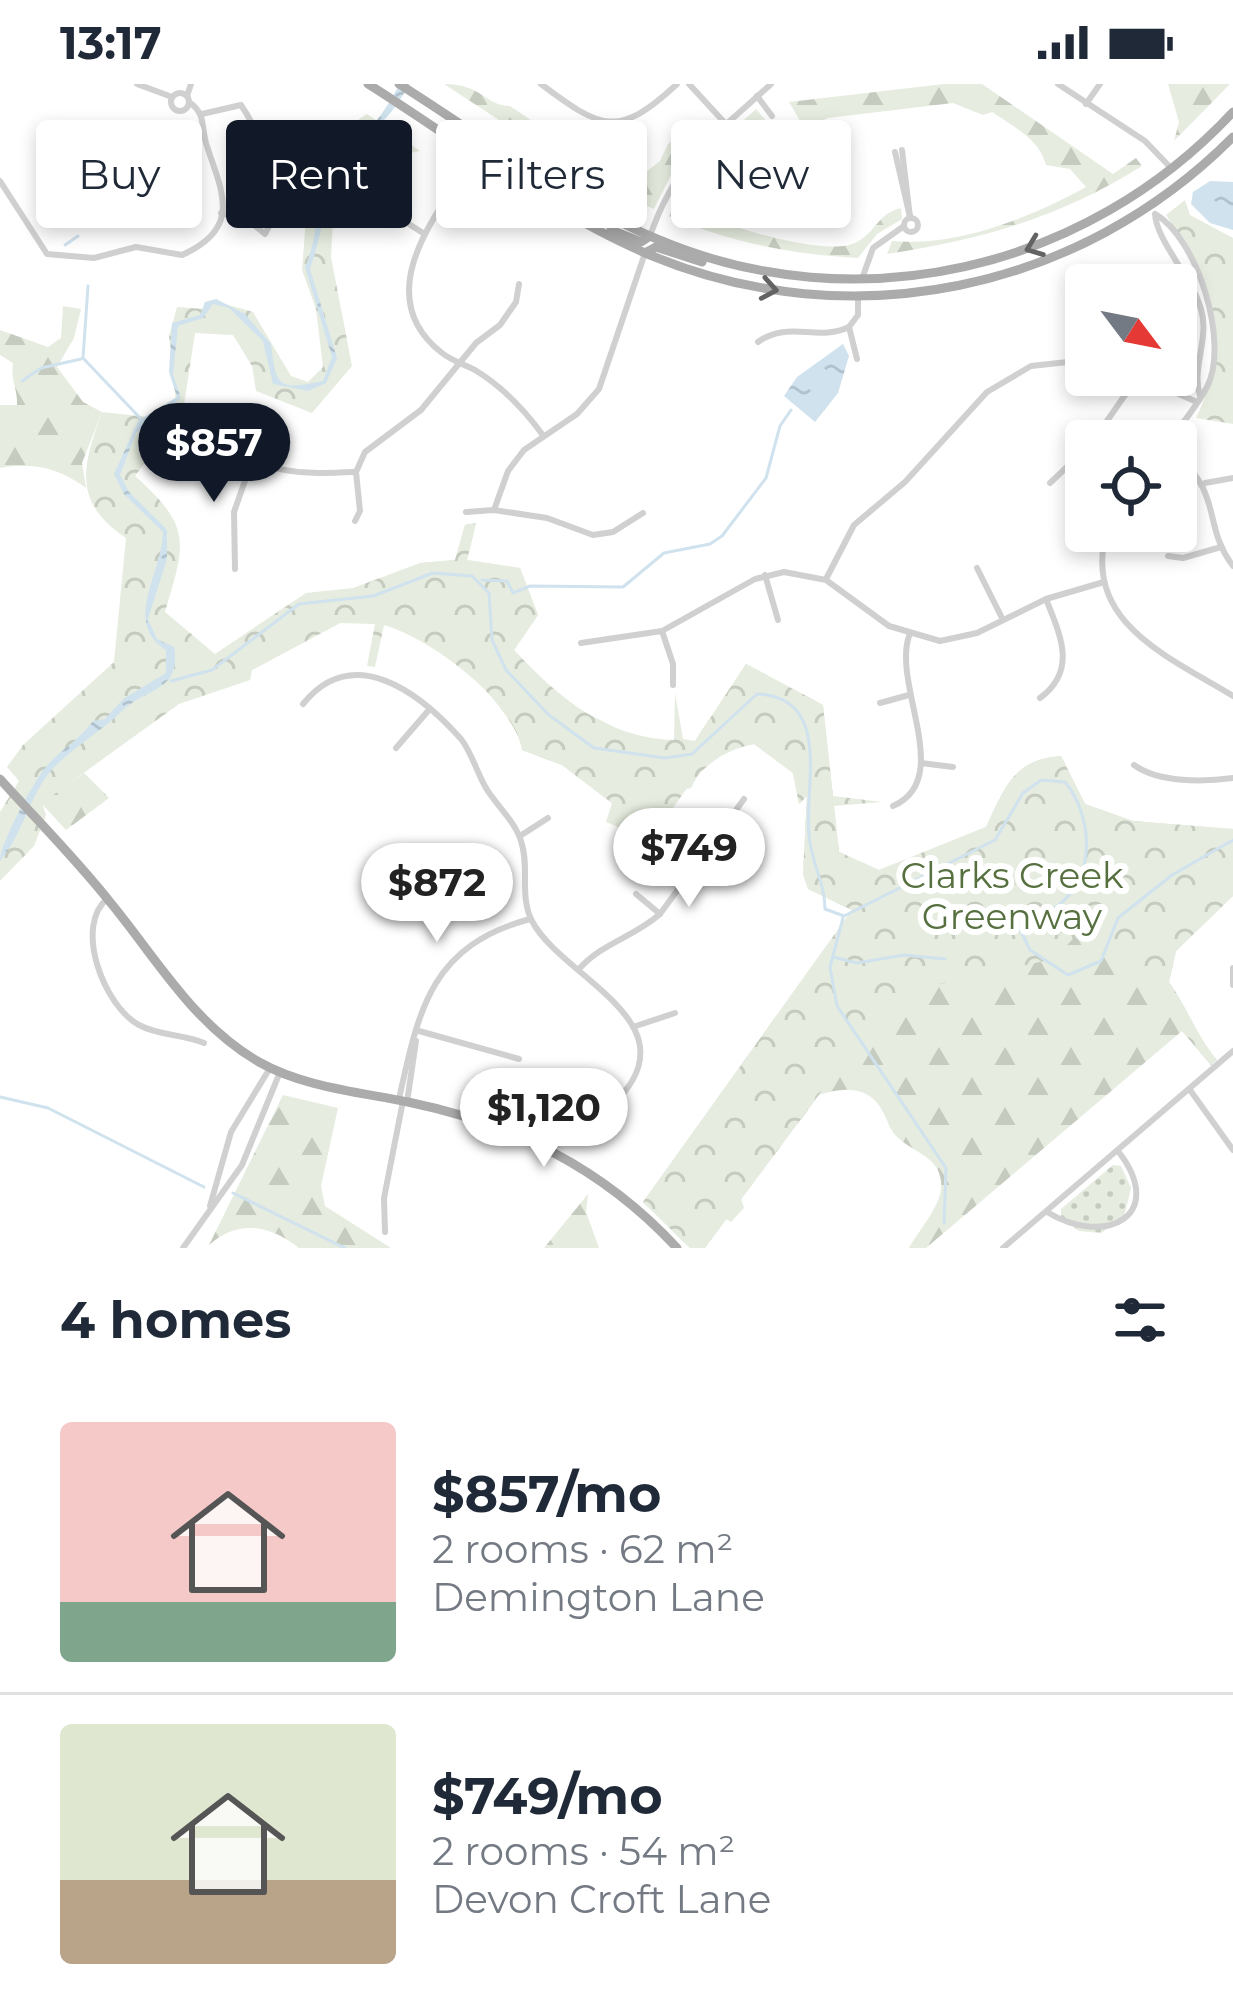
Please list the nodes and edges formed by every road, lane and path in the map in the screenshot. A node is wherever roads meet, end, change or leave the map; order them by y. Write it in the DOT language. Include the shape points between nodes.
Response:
graph roads {
  1 [pos="136,84"];
  2 [pos="191,84"];
  3 [pos="368,84"];
  4 [pos="399,84"];
  5 [pos="541,84"];
  6 [pos="677,84"];
  7 [pos="689,84"];
  8 [pos="771,84"];
  9 [pos="1058,84"];
  10 [pos="1100,84"];
  11 [pos="176,92"];
  12 [pos="758,96"];
  13 [pos="188,99"];
  14 [pos="1086,104"];
  15 [pos="1233,112"];
  16 [pos="202,114"];
  17 [pos="772,116"];
  18 [pos="722,120"];
  19 [pos="727,120"];
  20 [pos="436,127"];
  21 [pos="1233,133"];
  22 [pos="898,151"];
  23 [pos="1172,170"];
  24 [pos="0,181"];
  25 [pos="671,189"];
  26 [pos="1152,211"];
  27 [pos="221,213"];
  28 [pos="436,214"];
  29 [pos="910,217"];
  30 [pos="412,226"];
  31 [pos="904,226"];
  32 [pos="599,228"];
  33 [pos="604,228"];
  34 [pos="423,233"];
  35 [pos="650,236"];
  36 [pos="645,253"];
  37 [pos="737,266"];
  38 [pos="862,280"];
  39 [pos="519,284"];
  40 [pos="858,297"];
  41 [pos="849,327"];
  42 [pos="761,342"];
  43 [pos="859,356"];
  44 [pos="1065,362"];
  45 [pos="458,363"];
  46 [pos="1190,396"];
  47 [pos="1198,399"];
  48 [pos="1184,420"];
  49 [pos="220,432"];
  50 [pos="542,434"];
  51 [pos="253,458"];
  52 [pos="1065,469"];
  53 [pos="356,472"];
  54 [pos="1197,476"];
  55 [pos="1233,478"];
  56 [pos="1050,483"];
  57 [pos="1205,484"];
  58 [pos="494,509"];
  59 [pos="466,512"];
  60 [pos="643,512"];
  61 [pos="355,521"];
  62 [pos="1221,547"];
  63 [pos="1106,552"];
  64 [pos="1168,556"];
  65 [pos="1233,566"];
  66 [pos="235,568"];
  67 [pos="977,568"];
  68 [pos="764,575"];
  69 [pos="826,580"];
  70 [pos="1105,582"];
  71 [pos="1046,599"];
  72 [pos="778,620"];
  73 [pos="1003,620"];
  74 [pos="662,632"];
  75 [pos="909,636"];
  76 [pos="581,643"];
  77 [pos="673,685"];
  78 [pos="909,694"];
  79 [pos="1233,696"];
  80 [pos="1040,698"];
  81 [pos="880,703"];
  82 [pos="303,704"];
  83 [pos="428,711"];
  84 [pos="396,748"];
  85 [pos="921,764"];
  86 [pos="1134,765"];
  87 [pos="952,767"];
  88 [pos="1233,778"];
  89 [pos="0,779"];
  90 [pos="744,799"];
  91 [pos="893,806"];
  92 [pos="548,818"];
  93 [pos="520,836"];
  94 [pos="635,894"];
  95 [pos="108,898"];
  96 [pos="660,914"];
  97 [pos="530,919"];
  98 [pos="1233,968"];
  99 [pos="579,969"];
  100 [pos="1233,985"];
  101 [pos="675,1013"];
  102 [pos="633,1027"];
  103 [pos="419,1030"];
  104 [pos="204,1043"];
  105 [pos="1233,1052"];
  106 [pos="519,1059"];
  107 [pos="275,1070"];
  108 [pos="1190,1090"];
  109 [pos="403,1101"];
  110 [pos="610,1107"];
  111 [pos="1233,1150"];
  112 [pos="1118,1151"];
  113 [pos="210,1209"];
  114 [pos="1046,1211"];
  115 [pos="385,1232"];
  116 [pos="1069,1234"];
  117 [pos="1103,1239"];
  118 [pos="183,1248"];
  119 [pos="676,1248"];
  120 [pos="1003,1248"];
  1 -- 11 [label="street"];
  2 -- 13 [label="street"];
  3 -- 20 [label="main road"];
  4 -- 35 [label="main road"];
  5 -- 6 [label="street" via="585,117 614,124 644,114"];
  7 -- 18 [label="street"];
  8 -- 12 [label="street"];
  9 -- 14 [label="street"];
  10 -- 14 [label="street"];
  11 -- 13 [label="street"];
  11 -- 13 [label="street" via="172,106 179,111"];
  12 -- 17 [label="street"];
  12 -- 19 [label="street"];
  13 -- 16 [label="street"];
  14 -- 23 [label="street" via="1145,141"];
  15 -- 23 [label="main road"];
  16 -- 27 [label="street" via="225,190"];
  16 -- 27 [label="street" via="241,105 271,175 265,234"];
  21 -- 26 [label="main road"];
  22 -- 29 [label="street"];
  23 -- 38 [label="main road, one-way" via="1107,214 1030,249 948,272"];
  24 -- 27 [label="street" via="47,254 94,258 136,247 182,255 207,240"];
  25 -- 35 [label="street"];
  26 -- 40 [label="main road" via="1004,276"];
  26 -- 47 [label="street" via="1209,299 1214,357"];
  28 -- 34 [label="street"];
  29 -- 31 [label="street"];
  29 -- 31 [label="street" via="917,229"];
  30 -- 34 [label="street"];
  31 -- 38 [label="street" via="874,248"];
  32 -- 36 [label="main road"];
  33 -- 35 [label="main road" via="638,242"];
  34 -- 45 [label="street" via="409,270 411,306 428,339"];
  35 -- 37 [label="main road"];
  36 -- 37 [label="main road" via="656,247"];
  36 -- 40 [label="main road, one-way" via="740,284"];
  36 -- 50 [label="street" via="599,389"];
  37 -- 38 [label="main road"];
  39 -- 45 [label="street" via="500,325"];
  40 -- 41 [label="street"];
  41 -- 42 [label="street" via="780,329"];
  41 -- 43 [label="street"];
  44 -- 69 [label="street" via="1030,367 987,392 854,525"];
  45 -- 50 [label="street" via="518,402"];
  45 -- 53 [label="street" via="421,410 375,440"];
  46 -- 47 [label="street"];
  47 -- 48 [label="street"];
  49 -- 51 [label="street"];
  50 -- 58 [label="street" via="508,471"];
  51 -- 53 [label="street" via="294,473"];
  51 -- 66 [label="street" via="234,512"];
  52 -- 56 [label="street"];
  53 -- 61 [label="street"];
  54 -- 57 [label="street"];
  55 -- 57 [label="street"];
  57 -- 62 [label="street"];
  58 -- 59 [label="street"];
  58 -- 60 [label="street" via="593,536"];
  62 -- 64 [label="street"];
  62 -- 65 [label="street"];
  63 -- 70 [label="street"];
  67 -- 73 [label="street"];
  68 -- 69 [label="street"];
  68 -- 72 [label="street"];
  68 -- 74 [label="street"];
  69 -- 75 [label="street"];
  70 -- 71 [label="street"];
  70 -- 79 [label="street" via="1140,640"];
  71 -- 73 [label="street"];
  71 -- 80 [label="street" via="1065,658"];
  73 -- 75 [label="street" via="952,640"];
  74 -- 76 [label="street"];
  74 -- 77 [label="street"];
  75 -- 78 [label="street"];
  78 -- 81 [label="street"];
  78 -- 85 [label="street"];
  82 -- 83 [label="street" via="333,679 362,671 389,680"];
  83 -- 84 [label="street"];
  83 -- 93 [label="street" via="463,741"];
  85 -- 87 [label="street"];
  85 -- 91 [label="street" via="912,791"];
  86 -- 88 [label="street" via="1182,778"];
  89 -- 95 [label="main road"];
  90 -- 96 [label="street"];
  92 -- 93 [label="street"];
  93 -- 97 [label="street"];
  94 -- 96 [label="street"];
  95 -- 104 [label="street" via="92,923 113,1001 141,1026"];
  95 -- 107 [label="main road" via="196,1011"];
  96 -- 99 [label="street" via="598,948"];
  97 -- 99 [label="street"];
  97 -- 103 [label="street" via="478,937 447,964 428,993"];
  98 -- 100 [label="street"];
  99 -- 102 [label="street" via="618,1001"];
  101 -- 102 [label="street"];
  102 -- 110 [label="street" via="632,1081"];
  103 -- 106 [label="street"];
  103 -- 109 [label="street"];
  105 -- 108 [label="street"];
  107 -- 109 [label="main road"];
  107 -- 113 [label="street" via="250,1150"];
  107 -- 113 [label="street" via="228,1138"];
  108 -- 111 [label="street"];
  108 -- 112 [label="street"];
  109 -- 115 [label="street"];
  109 -- 119 [label="main road" via="543,1144 617,1192"];
  112 -- 114 [label="street"];
  112 -- 117 [label="street" via="1139,1190 1135,1213"];
  113 -- 118 [label="street"];
  114 -- 116 [label="street"];
  114 -- 120 [label="street"];
}
